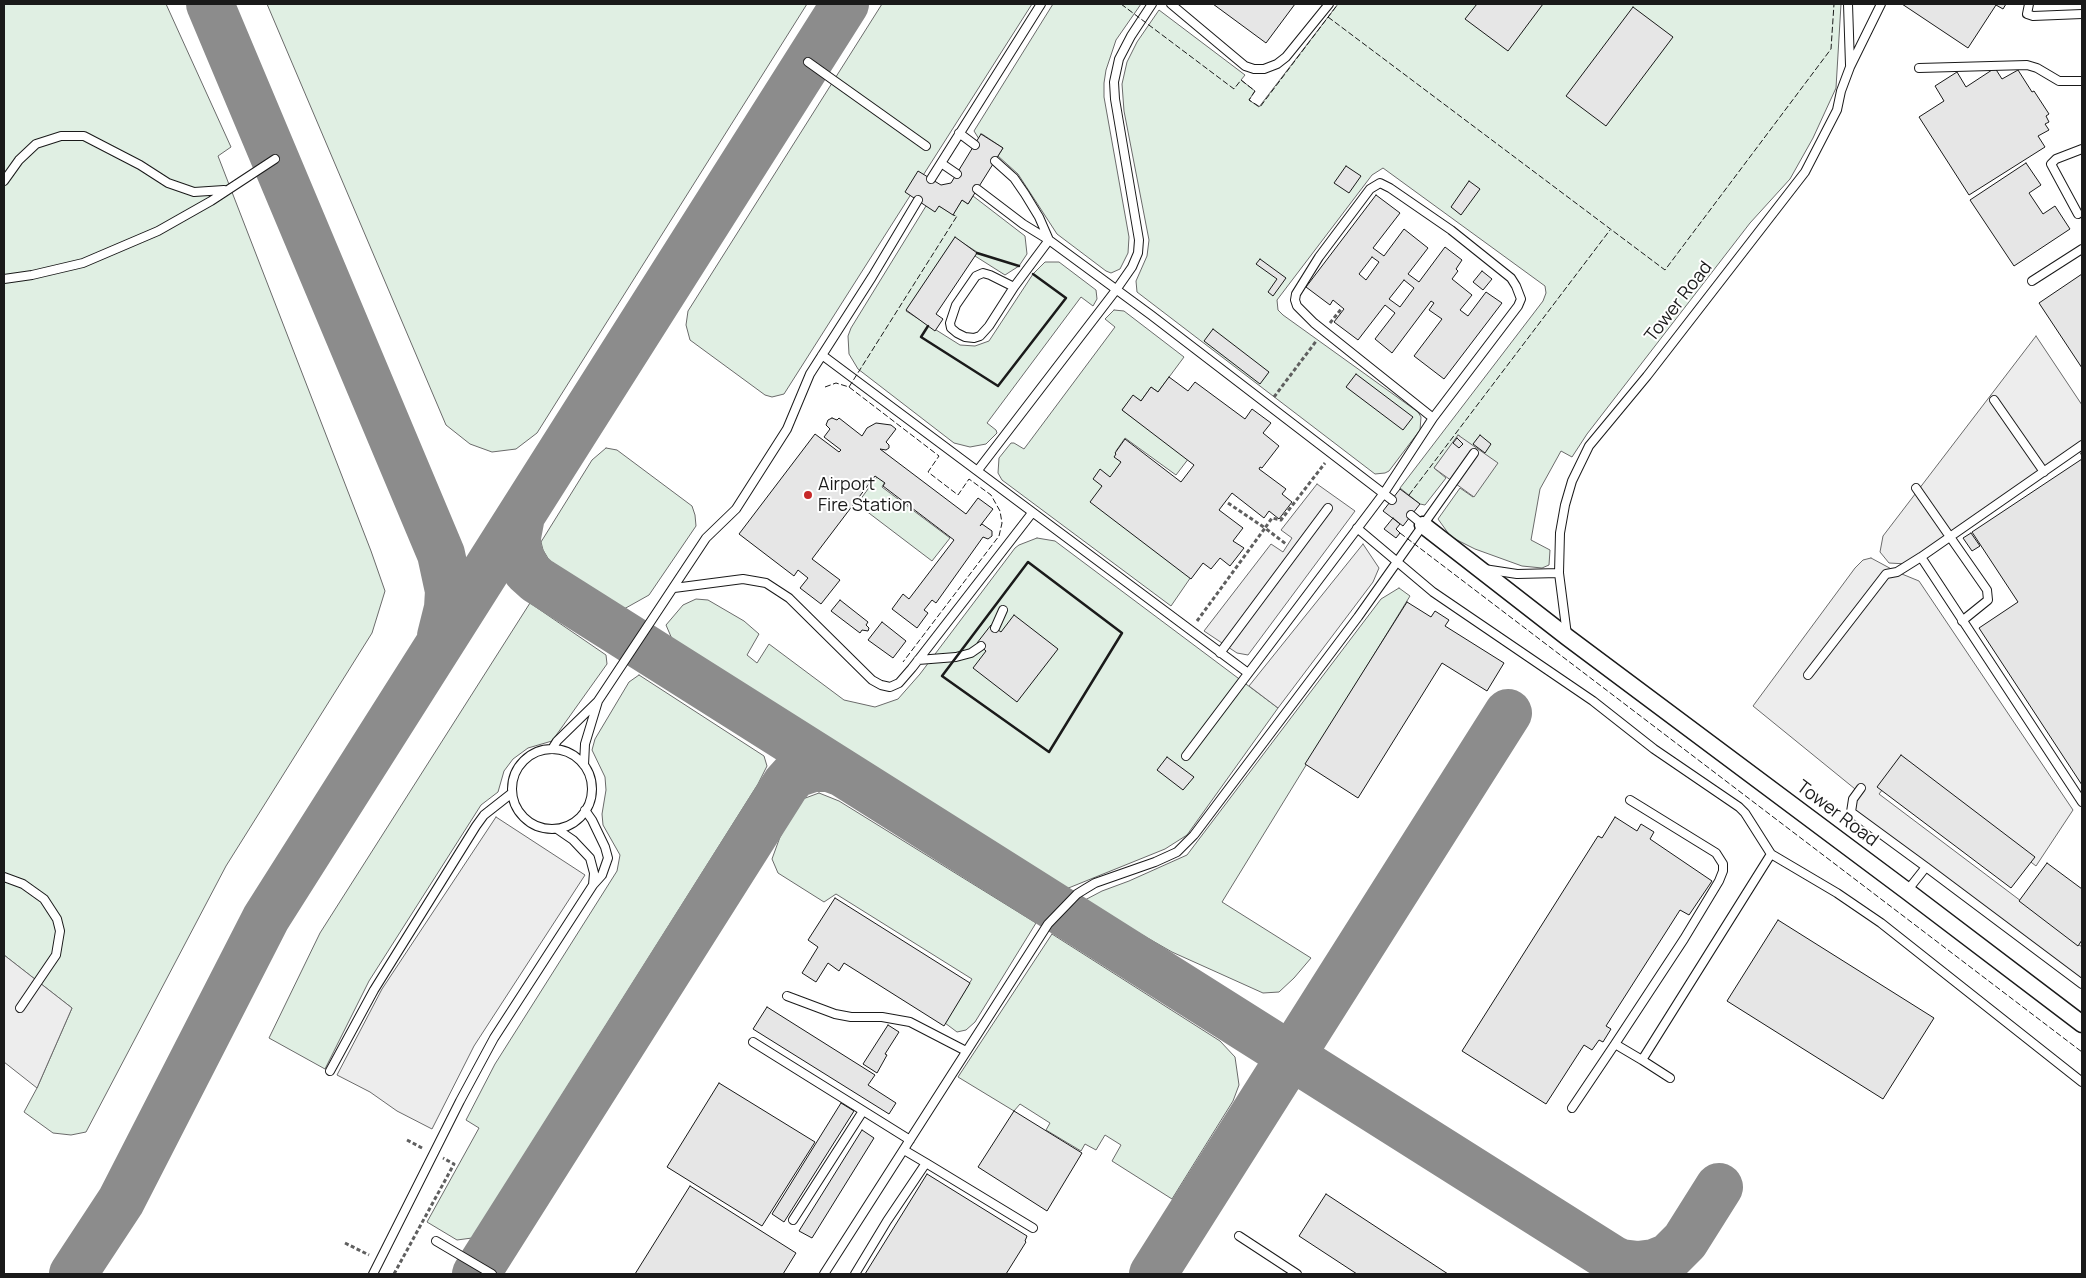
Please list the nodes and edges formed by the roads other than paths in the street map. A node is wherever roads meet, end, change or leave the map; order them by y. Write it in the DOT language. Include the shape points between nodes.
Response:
graph roads {
  1 [pos="1041,4"];
  2 [pos="1152,4"];
  3 [pos="1171,4"];
  4 [pos="1329,4"];
  5 [pos="1848,4"];
  6 [pos="1881,4"];
  7 [pos="2029,4"];
  8 [pos="2082,14"];
  9 [pos="808,62"];
  10 [pos="1850,66"];
  11 [pos="1919,68"];
  12 [pos="2082,81"];
  13 [pos="958,133"];
  14 [pos="975,145"];
  15 [pos="926,146"];
  16 [pos="2082,149"];
  17 [pos="276,159"];
  18 [pos="995,161"];
  19 [pos="941,163"];
  20 [pos="957,174"];
  21 [pos="931,179"];
  22 [pos="4,181"];
  23 [pos="977,189"];
  24 [pos="226,190"];
  25 [pos="918,200"];
  26 [pos="2078,214"];
  27 [pos="1049,240"];
  28 [pos="2082,249"];
  29 [pos="4,279"];
  30 [pos="2032,281"];
  31 [pos="1014,287"];
  32 [pos="1116,290"];
  33 [pos="822,355"];
  34 [pos="1994,400"];
  35 [pos="1433,418"];
  36 [pos="2082,445"];
  37 [pos="1474,453"];
  38 [pos="978,470"];
  39 [pos="2044,472"];
  40 [pos="1916,488"];
  41 [pos="1384,493"];
  42 [pos="1392,500"];
  43 [pos="1328,508"];
  44 [pos="1032,513"];
  45 [pos="1417,520"];
  46 [pos="1357,528"];
  47 [pos="1952,537"];
  48 [pos="1921,557"];
  49 [pos="1396,562"];
  50 [pos="1480,568"];
  51 [pos="1559,573"];
  52 [pos="674,588"];
  53 [pos="1004,610"];
  54 [pos="1962,621"];
  55 [pos="995,628"];
  56 [pos="1567,637"];
  57 [pos="981,646"];
  58 [pos="1220,653"];
  59 [pos="918,660"];
  60 [pos="1248,673"];
  61 [pos="1808,675"];
  62 [pos="598,701"];
  63 [pos="552,749"];
  64 [pos="1186,756"];
  65 [pos="584,765"];
  66 [pos="1861,788"];
  67 [pos="512,793"];
  68 [pos="1630,800"];
  69 [pos="2082,802"];
  70 [pos="584,810"];
  71 [pos="557,829"];
  72 [pos="1771,854"];
  73 [pos="1926,867"];
  74 [pos="4,877"];
  75 [pos="593,885"];
  76 [pos="1907,891"];
  77 [pos="2082,984"];
  78 [pos="787,996"];
  79 [pos="20,1008"];
  80 [pos="2082,1024"];
  81 [pos="753,1042"];
  82 [pos="1615,1044"];
  83 [pos="966,1051"];
  84 [pos="1642,1060"];
  85 [pos="330,1071"];
  86 [pos="1670,1078"];
  87 [pos="2082,1082"];
  88 [pos="1572,1108"];
  89 [pos="863,1111"];
  90 [pos="910,1140"];
  91 [pos="904,1150"];
  92 [pos="926,1163"];
  93 [pos="793,1220"];
  94 [pos="1033,1228"];
  95 [pos="1239,1236"];
  96 [pos="436,1241"];
  97 [pos="373,1274"];
  98 [pos="492,1274"];
  99 [pos="824,1274"];
  100 [pos="855,1274"];
  101 [pos="1297,1274"];
  1 -- 13 [label="lane"];
  2 -- 32 [label="lane" via="1119,59 1114,82 1139,240 1132,267"];
  3 -- 4 [label="lane" via="1245,66 1254,69 1278,64"];
  5 -- 10 [label="lane"];
  6 -- 10 [label="lane, Tower Road"];
  7 -- 8 [label="lane" via="2027,14 2033,16"];
  9 -- 15 [label="lane"];
  10 -- 51 [label="lane, Tower Road" via="1837,110 1805,172 1589,446 1572,481 1565,505 1560,533"];
  11 -- 12 [label="lane" via="2027,65 2059,81"];
  13 -- 14 [label="lane"];
  13 -- 19 [label="lane"];
  16 -- 26 [label="lane" via="2051,164"];
  17 -- 24 [label="lane"];
  18 -- 27 [label="lane" via="1026,194"];
  19 -- 20 [label="lane"];
  19 -- 21 [label="lane"];
  22 -- 24 [label="lane" via="36,144 61,136 84,136 168,183 194,192"];
  23 -- 27 [label="lane"];
  24 -- 29 [label="lane" via="158,231 83,263"];
  25 -- 33 [label="lane"];
  27 -- 31 [label="lane"];
  27 -- 32 [label="lane"];
  28 -- 30 [label="lane"];
  31 -- 31 [label="lane" via="980,336 965,337 951,328 956,305 976,276 990,275"];
  32 -- 38 [label="lane"];
  32 -- 41 [label="lane"];
  33 -- 38 [label="lane"];
  33 -- 52 [label="lane" via="810,374 787,429 736,509 706,538"];
  34 -- 39 [label="lane"];
  35 -- 35 [label="lane" via="1518,306 1520,293 1511,278 1451,230 1380,184 1370,189 1319,257 1295,300 1297,306 1324,331"];
  35 -- 41 [label="lane"];
  36 -- 39 [label="lane"];
  37 -- 45 [label="lane"];
  38 -- 44 [label="lane"];
  39 -- 47 [label="lane"];
  40 -- 47 [label="lane"];
  41 -- 42 [label="lane"];
  41 -- 46 [label="lane"];
  43 -- 58 [label="lane"];
  44 -- 58 [label="lane"];
  44 -- 59 [label="lane"];
  45 -- 49 [label="lane"];
  45 -- 50 [label="street, Tower Road"];
  46 -- 49 [label="lane"];
  46 -- 60 [label="lane"];
  47 -- 48 [label="lane"];
  47 -- 54 [label="lane" via="1988,595 1984,605"];
  48 -- 54 [label="lane"];
  48 -- 61 [label="lane" via="1884,576"];
  49 -- 72 [label="lane" via="1433,592 1739,807"];
  49 -- 83 [label="lane" via="1194,835 1177,852 1095,883 1068,902 1041,934"];
  50 -- 51 [label="lane" via="1517,574"];
  50 -- 56 [label="street, Tower Road"];
  51 -- 56 [label="lane, Tower Road"];
  52 -- 59 [label="lane" via="743,578 766,583 788,598 881,685 890,687 898,683"];
  52 -- 62 [label="lane"];
  53 -- 55 [label="lane"];
  54 -- 69 [label="lane"];
  56 -- 76 [label="street, Tower Road"];
  57 -- 59 [label="lane" via="956,657"];
  58 -- 60 [label="lane"];
  60 -- 64 [label="lane"];
  62 -- 63 [label="lane"];
  62 -- 65 [label="lane" via="585,744"];
  63 -- 65 [label="lane" via="570,753"];
  63 -- 67 [label="lane" via="535,752 522,762 514,776"];
  65 -- 70 [label="lane" via="592,785 592,796"];
  66 -- 73 [label="lane" via="1853,799 1851,812"];
  67 -- 71 [label="lane" via="517,808 527,820 546,829"];
  67 -- 85 [label="lane" via="484,815 476,826 374,990"];
  68 -- 82 [label="lane" via="1716,853 1723,864 1723,871 1684,939"];
  70 -- 71 [label="lane" via="581,817 570,825"];
  70 -- 75 [label="lane" via="600,835 608,858 602,875"];
  71 -- 75 [label="lane" via="590,858"];
  72 -- 84 [label="lane"];
  72 -- 87 [label="lane" via="1881,923"];
  73 -- 76 [label="lane"];
  73 -- 77 [label="lane"];
  74 -- 79 [label="lane" via="23,884 44,900 58,919 60,930 56,955"];
  75 -- 97 [label="lane" via="479,1063"];
  76 -- 80 [label="street, Tower Road"];
  78 -- 83 [label="lane" via="835,1014 910,1022"];
  81 -- 89 [label="lane"];
  82 -- 84 [label="lane"];
  82 -- 88 [label="lane"];
  83 -- 90 [label="lane"];
  84 -- 86 [label="lane"];
  89 -- 90 [label="lane"];
  89 -- 93 [label="lane"];
  90 -- 91 [label="lane"];
  91 -- 92 [label="lane"];
  91 -- 99 [label="lane"];
  92 -- 94 [label="lane"];
  92 -- 100 [label="lane"];
  95 -- 101 [label="lane"];
  96 -- 98 [label="lane"];
}
